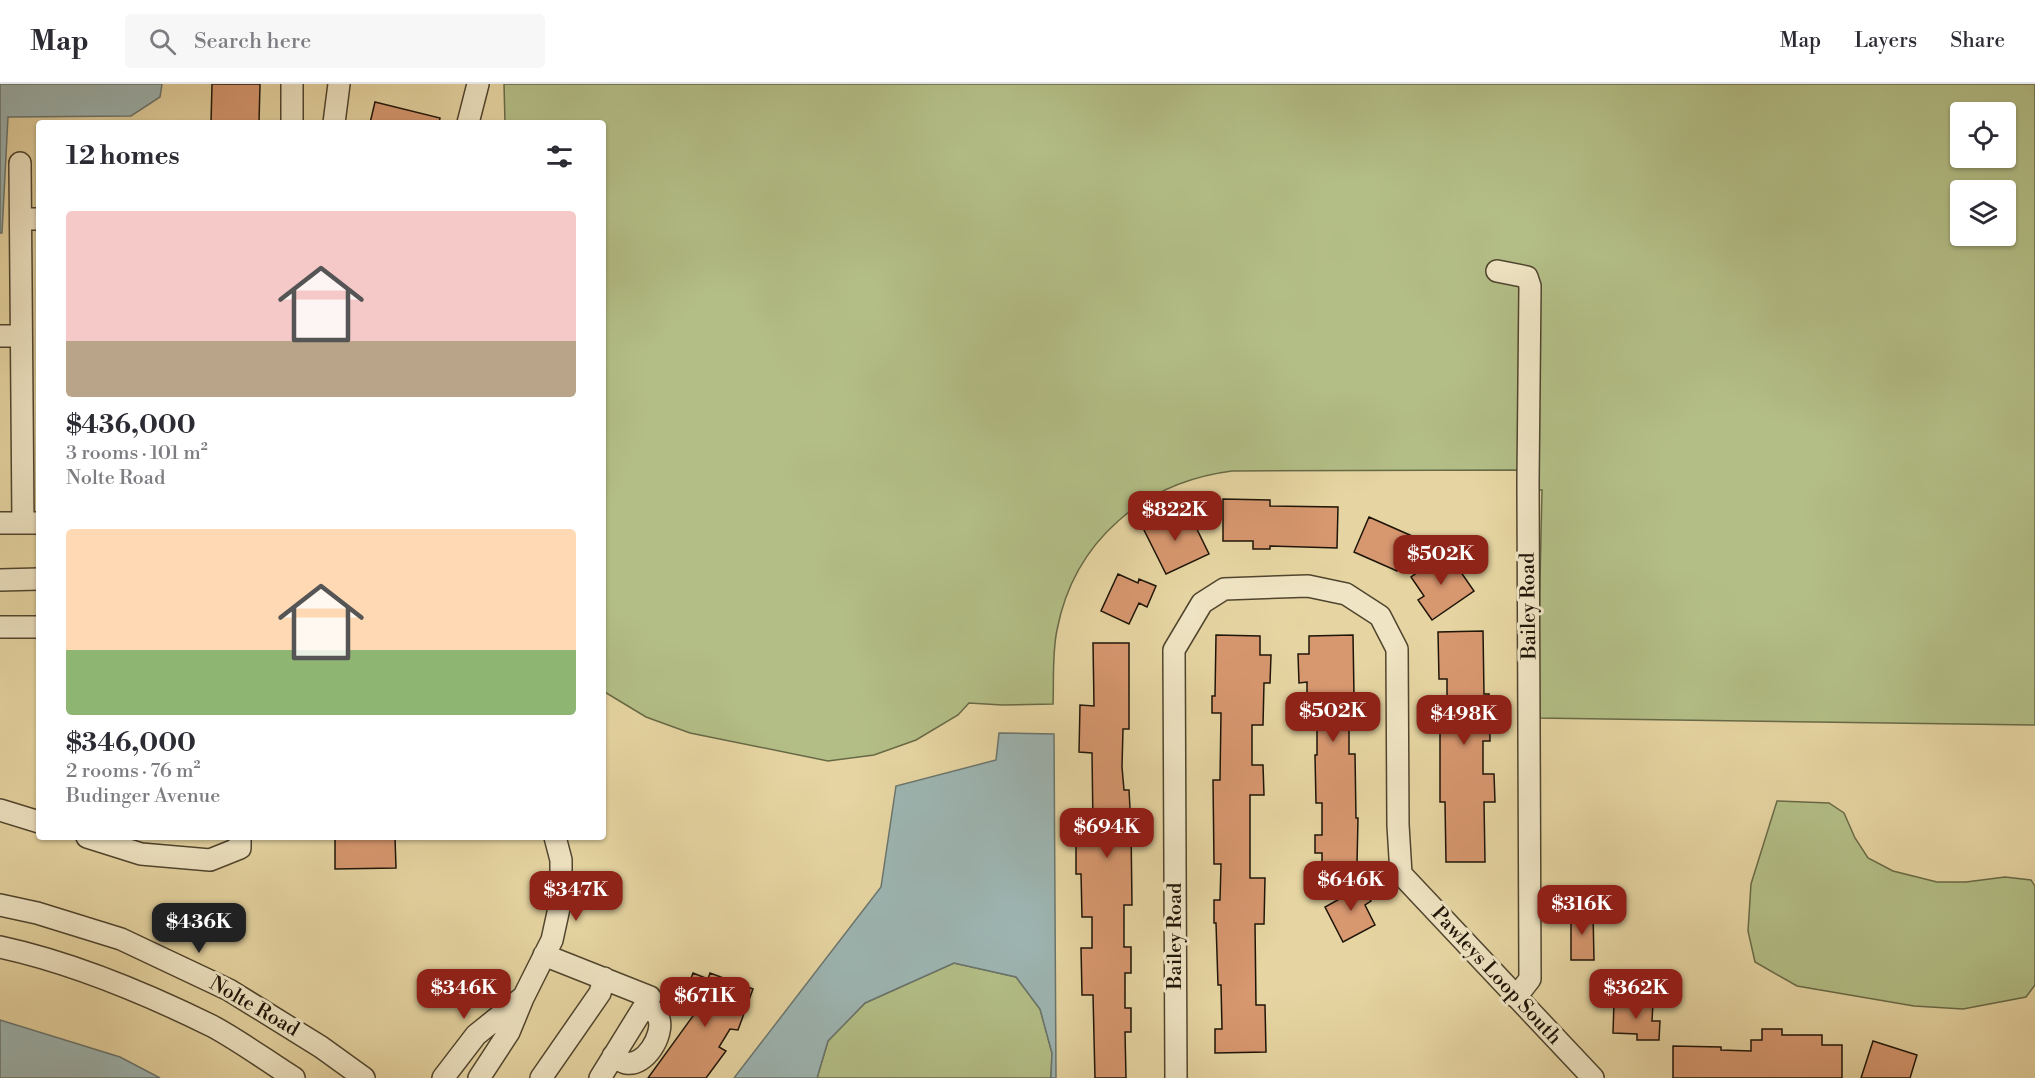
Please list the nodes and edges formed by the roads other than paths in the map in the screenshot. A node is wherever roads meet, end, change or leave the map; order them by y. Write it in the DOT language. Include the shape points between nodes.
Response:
graph roads {
  1 [pos="292,84"];
  2 [pos="339,84"];
  3 [pos="478,84"];
  4 [pos="292,120"];
  5 [pos="334,120"];
  6 [pos="469,120"];
  7 [pos="20,163"];
  8 [pos="30,219"];
  9 [pos="1497,271"];
  10 [pos="30,284"];
  11 [pos="0,336"];
  12 [pos="21,336"];
  13 [pos="0,523"];
  14 [pos="31,523"];
  15 [pos="36,579"];
  16 [pos="0,580"];
  17 [pos="0,627"];
  18 [pos="36,627"];
  19 [pos="1173,650"];
  20 [pos="0,810"];
  21 [pos="36,821"];
  22 [pos="97,840"];
  23 [pos="240,840"];
  24 [pos="556,840"];
  25 [pos="151,846"];
  26 [pos="0,905"];
  27 [pos="0,947"];
  28 [pos="544,955"];
  29 [pos="604,978"];
  30 [pos="1516,997"];
  31 [pos="523,998"];
  32 [pos="294,1078"];
  33 [pos="364,1078"];
  34 [pos="442,1078"];
  35 [pos="479,1078"];
  36 [pos="541,1078"];
  37 [pos="600,1078"];
  38 [pos="1176,1078"];
  39 [pos="1593,1078"];
  1 -- 4 [label="street"];
  2 -- 5 [label="street"];
  3 -- 6 [label="street"];
  7 -- 8 [label="street"];
  8 -- 10 [label="street"];
  9 -- 30 [label="street, Bailey Road" via="1527,277 1530,286 1530,979"];
  10 -- 12 [label="street"];
  11 -- 12 [label="street"];
  12 -- 14 [label="street"];
  13 -- 14 [label="street"];
  15 -- 16 [label="street"];
  17 -- 18 [label="street"];
  19 -- 30 [label="street, Pawleys Loop South" via="1202,603 1224,589 1308,586 1346,594 1380,616 1397,649 1401,874"];
  19 -- 38 [label="street, Bailey Road"];
  20 -- 21 [label="street"];
  22 -- 25 [label="street" via="141,854"];
  23 -- 25 [label="street" via="240,848 210,860"];
  24 -- 28 [label="street" via="561,860 561,898 552,940"];
  26 -- 33 [label="street, Nolte Road" via="121,939 230,990"];
  27 -- 32 [label="street, Nolte Road" via="112,981 213,1027"];
  28 -- 29 [label="street"];
  28 -- 31 [label="street"];
  29 -- 36 [label="street" via="600,993"];
  29 -- 37 [label="street" via="650,997 646,1005 656,1014 660,1031 643,1058 627,1063 613,1056"];
  30 -- 39 [label="street, Pawleys Loop South"];
  31 -- 34 [label="street" via="476,1035"];
  31 -- 35 [label="street" via="509,1032"];
}
